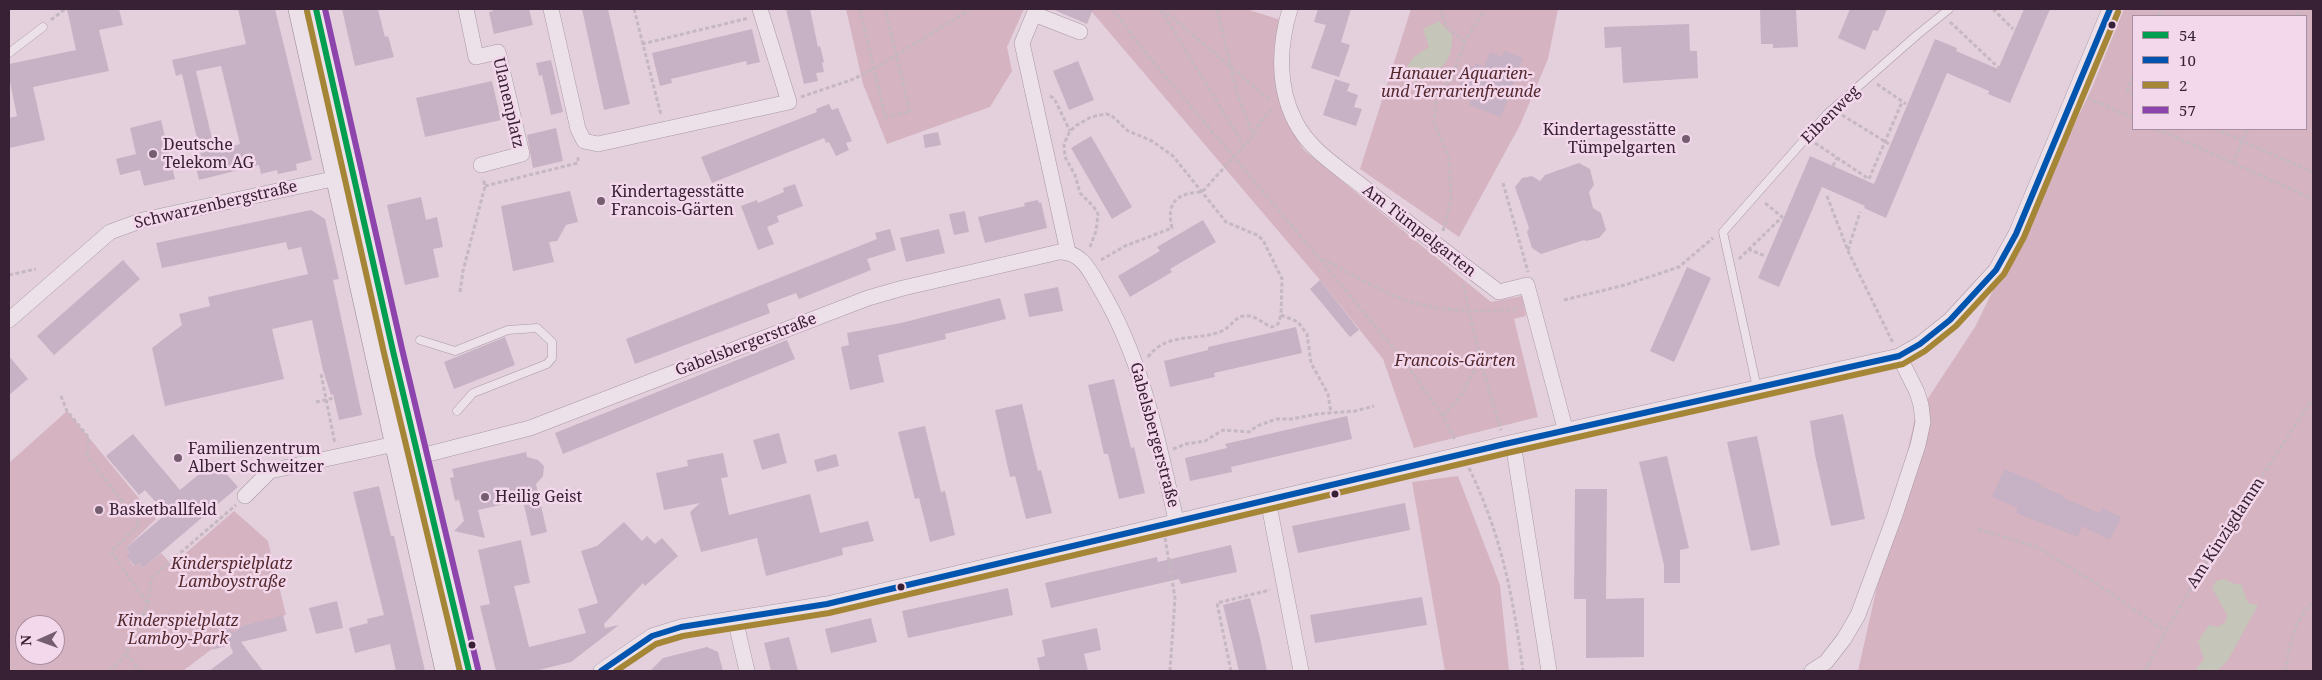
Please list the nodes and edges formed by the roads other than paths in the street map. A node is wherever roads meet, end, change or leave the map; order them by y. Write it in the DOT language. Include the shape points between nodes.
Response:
graph roads {
  1 [pos="299,9"];
  2 [pos="316,9"];
  3 [pos="466,9"];
  4 [pos="551,9"];
  5 [pos="1290,9"];
  6 [pos="1949,9"];
  7 [pos="2110,9"];
  8 [pos="761,12"];
  9 [pos="43,27"];
  10 [pos="1080,32"];
  11 [pos="9,53"];
  12 [pos="481,165"];
  13 [pos="336,178"];
  14 [pos="1078,259"];
  15 [pos="9,320"];
  16 [pos="420,340"];
  17 [pos="1899,356"];
  18 [pos="1757,388"];
  19 [pos="457,411"];
  20 [pos="1566,432"];
  21 [pos="1513,443"];
  22 [pos="404,454"];
  23 [pos="245,496"];
  24 [pos="1268,500"];
  25 [pos="1169,522"];
  26 [pos="735,619"];
  27 [pos="446,671"];
  28 [pos="469,671"];
  29 [pos="601,671"];
  30 [pos="747,671"];
  31 [pos="1301,671"];
  32 [pos="1549,671"];
  33 [pos="1812,671"];
  1 -- 13 [label="main road"];
  2 -- 22 [label="main road"];
  3 -- 12 [label="street, Ulanenplatz" via="476,57 498,52 522,154"];
  4 -- 8 [label="street" via="578,129 584,141 598,144 789,102"];
  5 -- 20 [label="street, Am Tümpelgarten" via="1281,69 1285,93 1301,130 1332,162 1499,292 1527,285"];
  6 -- 18 [label="lane, Eibenweg" via="1832,109 1723,232"];
  7 -- 17 [label="street" via="2016,234 1996,270 1950,320"];
  9 -- 11 [label="lane"];
  10 -- 14 [label="street, Gabelsbergerstraße" via="1034,14 1022,43"];
  13 -- 15 [label="street, Schwarzenbergstraße" via="119,228 110,232"];
  13 -- 22 [label="main road"];
  14 -- 22 [label="street, Gabelsbergerstraße" via="1059,252 884,293 530,428"];
  14 -- 25 [label="street, Gabelsbergerstraße" via="1111,308 1139,369 1161,453"];
  16 -- 19 [label="lane" via="455,351 508,330 537,328 552,342 552,358 548,364 474,393"];
  17 -- 18 [label="street"];
  17 -- 33 [label="street" via="1921,405 1923,422 1918,445 1858,615 1826,662"];
  18 -- 20 [label="street"];
  20 -- 21 [label="street"];
  21 -- 24 [label="street"];
  21 -- 32 [label="street"];
  22 -- 23 [label="street, Gabelsbergerstraße" via="338,456 270,471"];
  22 -- 27 [label="main road"];
  22 -- 28 [label="main road"];
  24 -- 25 [label="street"];
  24 -- 31 [label="street"];
  25 -- 26 [label="street" via="827,604"];
  26 -- 29 [label="street" via="681,627 652,636"];
  26 -- 30 [label="street"];
}
